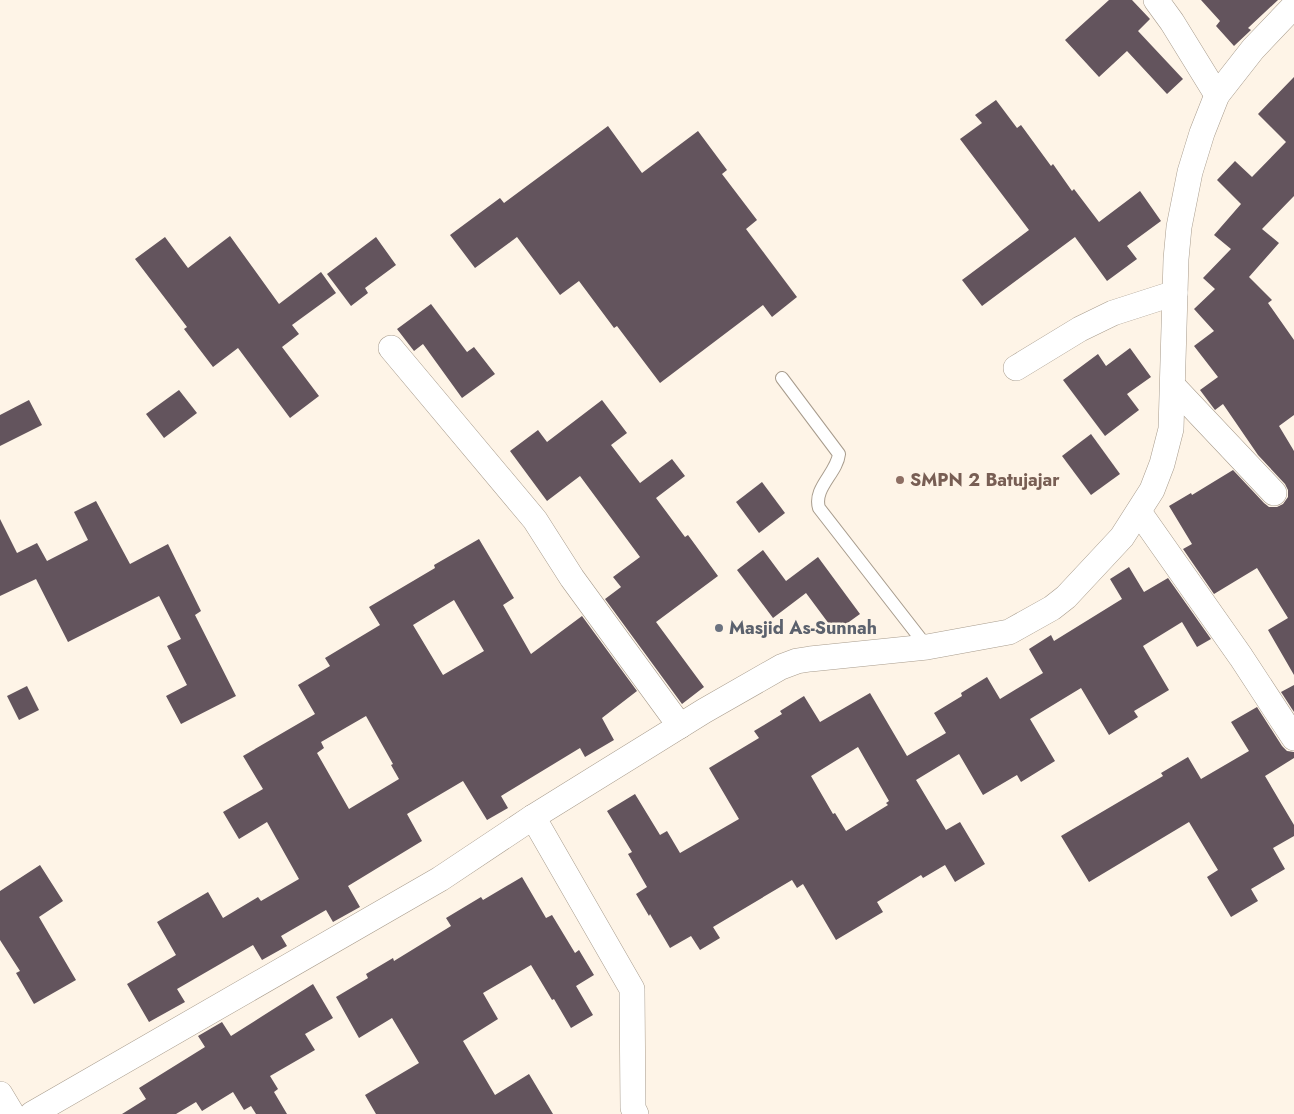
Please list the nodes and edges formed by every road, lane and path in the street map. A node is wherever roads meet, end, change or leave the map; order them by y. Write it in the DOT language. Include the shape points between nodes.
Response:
graph roads {
  1 [pos="1156,0"];
  2 [pos="1294,6"];
  3 [pos="1217,95"];
  4 [pos="1175,293"];
  5 [pos="391,348"];
  6 [pos="1016,368"];
  7 [pos="782,378"];
  8 [pos="1173,386"];
  9 [pos="1274,493"];
  10 [pos="1139,512"];
  11 [pos="927,647"];
  12 [pos="680,726"];
  13 [pos="1294,738"];
  14 [pos="533,818"];
  15 [pos="0,1094"];
  16 [pos="12,1114"];
  17 [pos="32,1114"];
  18 [pos="636,1114"];
  1 -- 3 [label="street"];
  2 -- 3 [label="street" via="1253,49"];
  3 -- 4 [label="street" via="1190,172 1179,227"];
  4 -- 6 [label="street" via="1113,313"];
  4 -- 8 [label="street"];
  5 -- 12 [label="street" via="535,520 572,578"];
  7 -- 11 [label="lane" via="839,454 836,467 818,495 820,508"];
  8 -- 9 [label="street"];
  8 -- 10 [label="street" via="1168,444 1152,490"];
  10 -- 11 [label="street" via="1122,537 1084,579 1052,608 1010,632"];
  10 -- 13 [label="street"];
  11 -- 12 [label="street" via="797,661"];
  12 -- 14 [label="street"];
  14 -- 17 [label="street" via="432,884"];
  14 -- 18 [label="street" via="632,989 633,1108"];
  15 -- 16 [label="street"];
}
